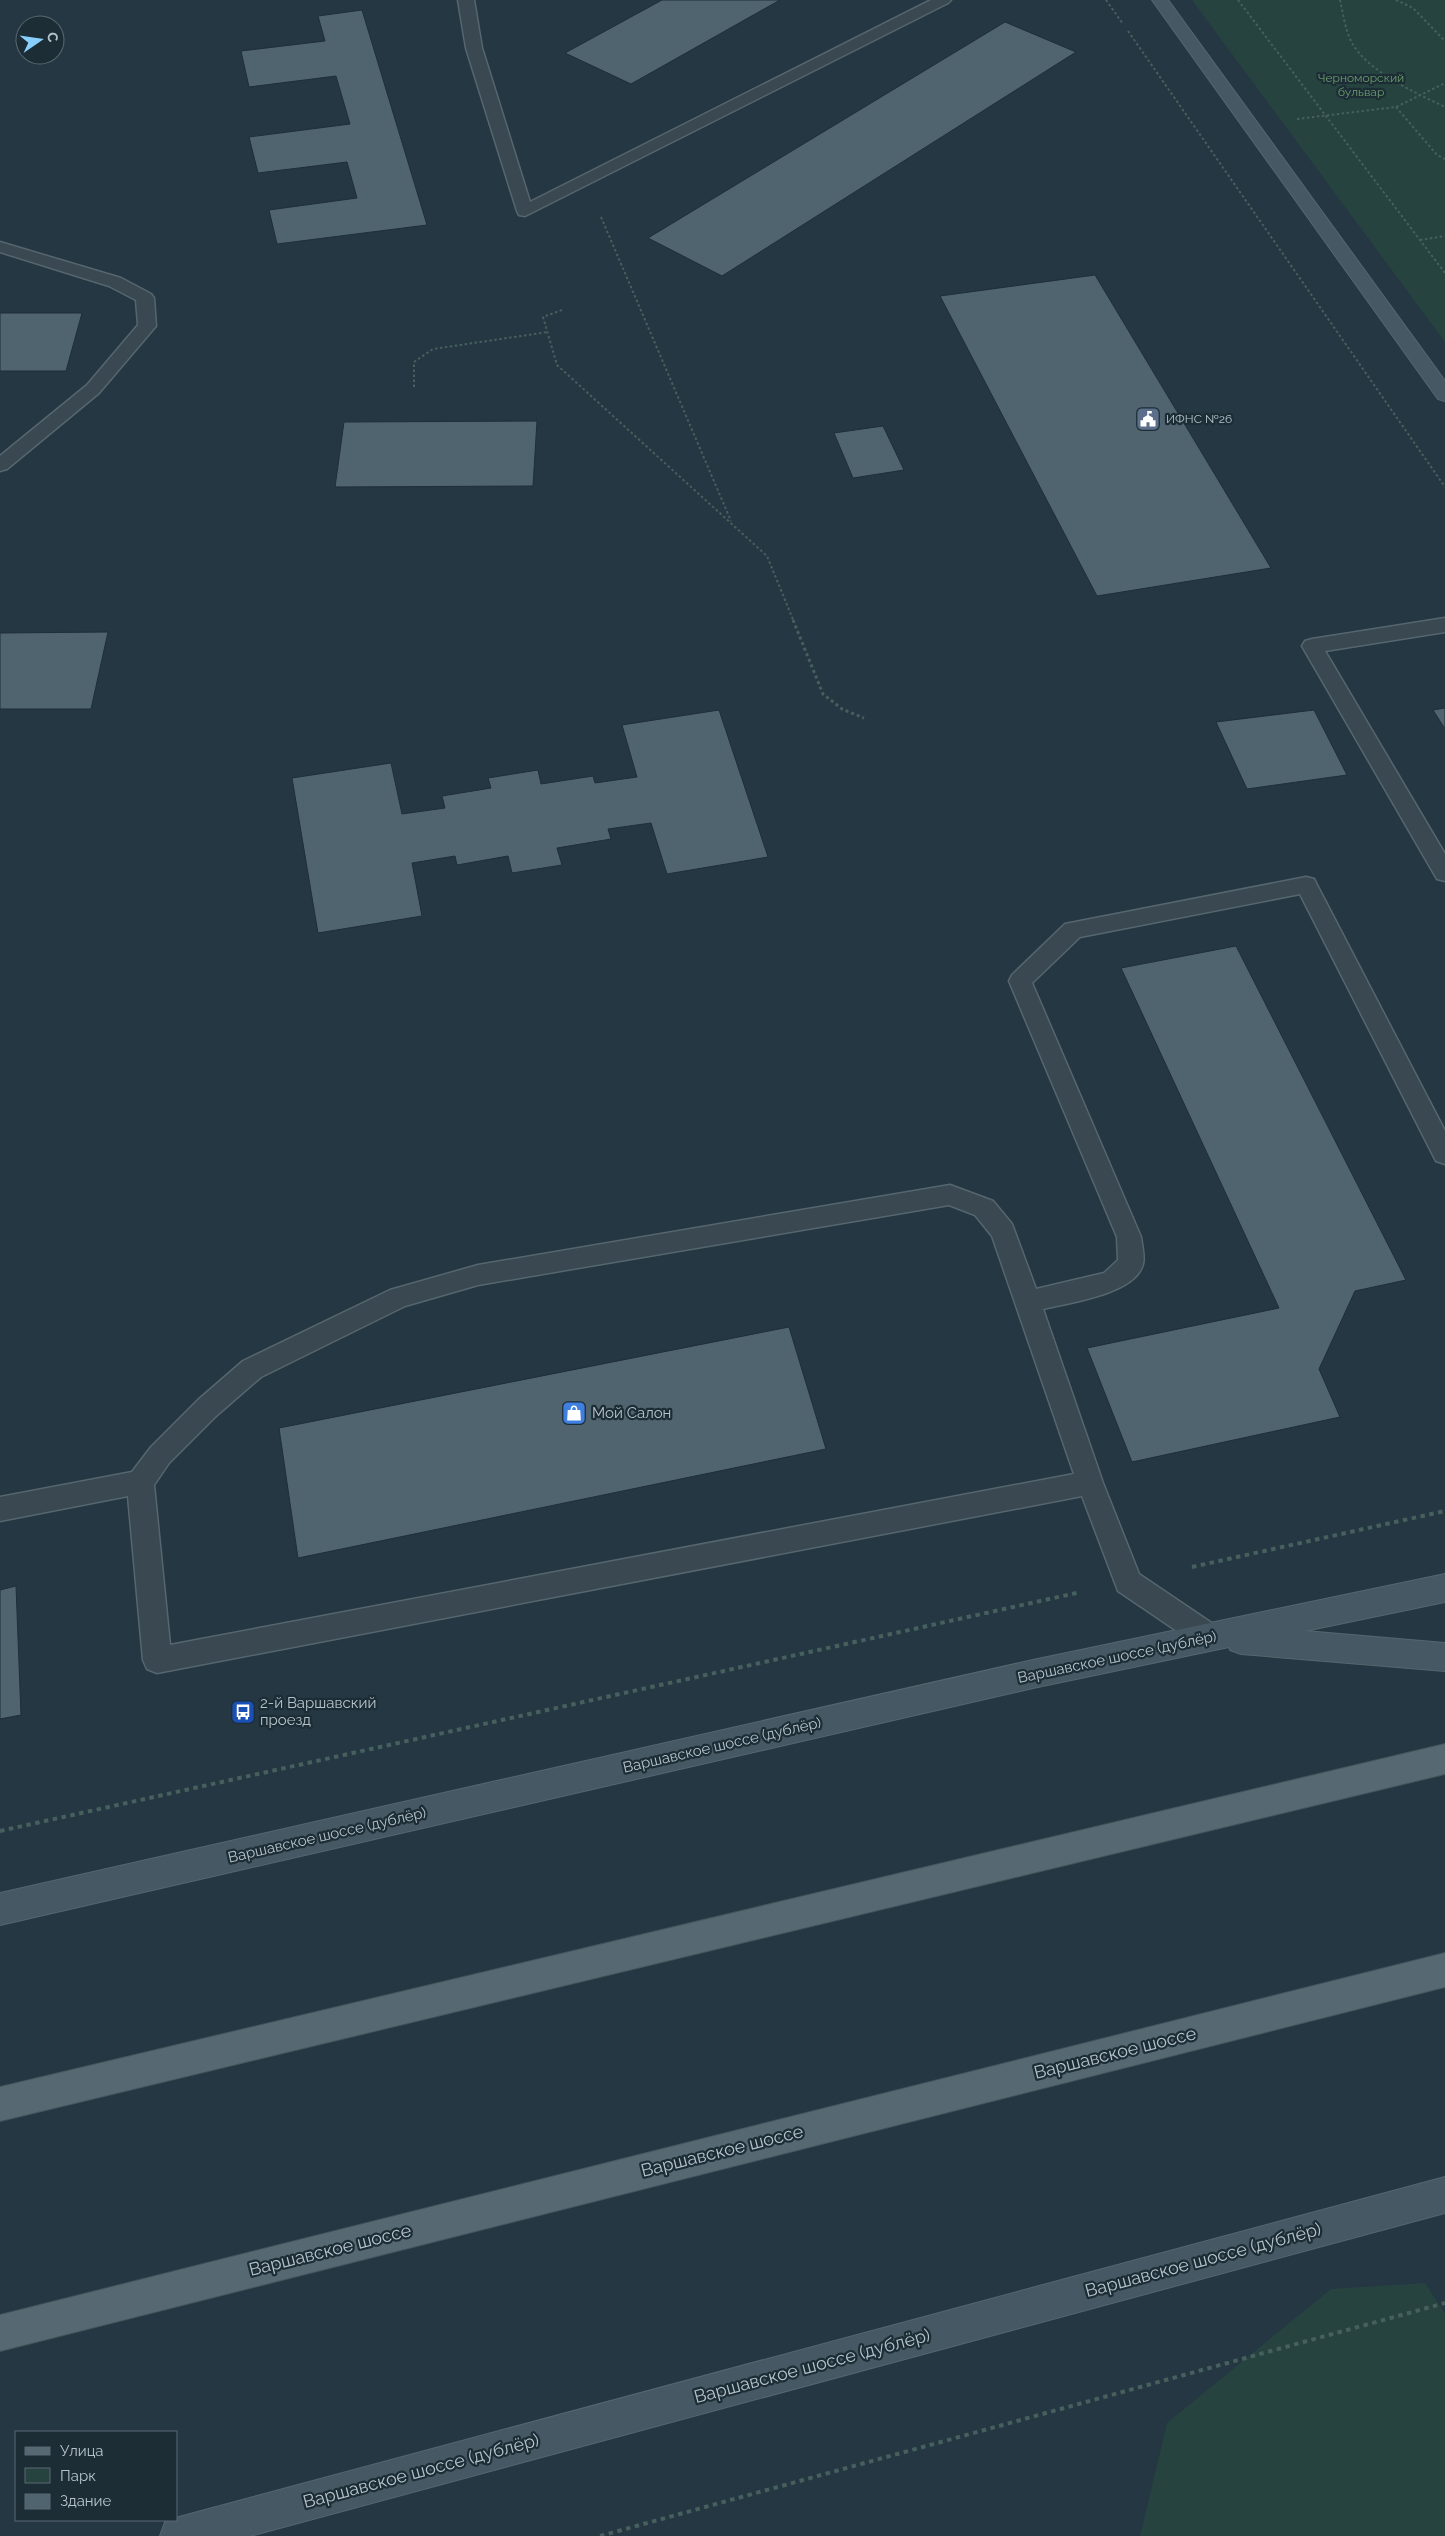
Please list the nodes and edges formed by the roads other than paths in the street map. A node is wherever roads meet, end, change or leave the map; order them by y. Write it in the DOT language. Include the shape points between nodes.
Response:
graph roads {
  1 [pos="466,0"];
  2 [pos="943,0"];
  3 [pos="1160,0"];
  4 [pos="0,247"];
  5 [pos="1445,396"];
  6 [pos="0,464"];
  7 [pos="1445,625"];
  8 [pos="1445,873"];
  9 [pos="1445,1154"];
  10 [pos="1027,1302"];
  11 [pos="140,1482"];
  12 [pos="1090,1483"];
  13 [pos="0,1509"];
  14 [pos="1445,1588"];
  15 [pos="1209,1637"];
  16 [pos="1445,1657"];
  17 [pos="1445,1759"];
  18 [pos="0,1909"];
  19 [pos="1445,1970"];
  20 [pos="0,2104"];
  21 [pos="1445,2195"];
  22 [pos="0,2333"];
  23 [pos="179,2536"];
  1 -- 2 [label="lane" via="474,48 525,212"];
  3 -- 5 [label="main road"];
  4 -- 6 [label="lane" via="115,282 145,298 147,326 93,389"];
  7 -- 8 [label="lane" via="1312,646"];
  9 -- 10 [label="lane" via="1306,885 1073,930 1020,981 1130,1237 1131,1264 1112,1282"];
  10 -- 11 [label="lane" via="1002,1231 984,1208 950,1195 478,1275 400,1297 252,1370 207,1408 160,1455"];
  10 -- 12 [label="lane"];
  11 -- 12 [label="lane" via="157,1660"];
  11 -- 13 [label="lane"];
  12 -- 15 [label="lane" via="1128,1582"];
  14 -- 15 [label="main road, Варшавское шоссе (дублёр)"];
  15 -- 16 [label="main road"];
  15 -- 18 [label="main road, Варшавское шоссе (дублёр)" via="1023,1676"];
  17 -- 20 [label="main road"];
  19 -- 22 [label="main road, Варшавское шоссе"];
  21 -- 23 [label="main road, Варшавское шоссе (дублёр)"];
}
